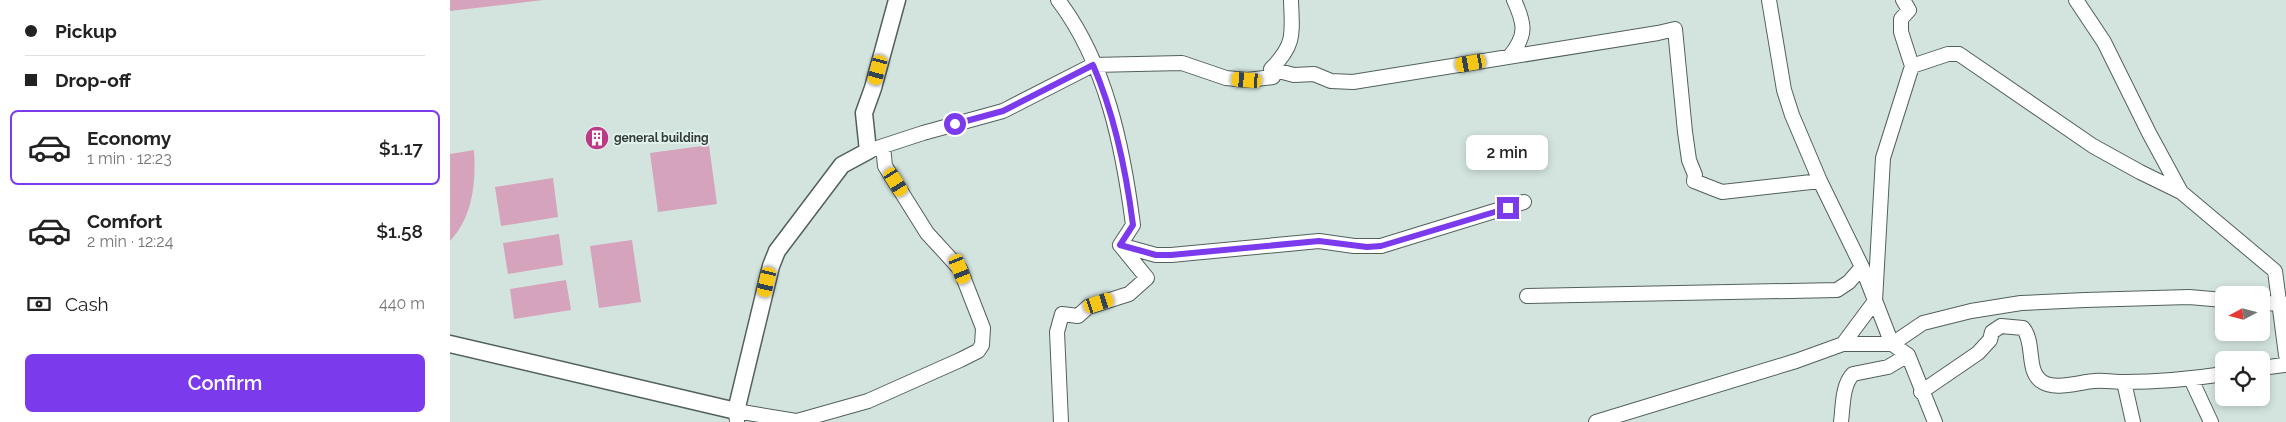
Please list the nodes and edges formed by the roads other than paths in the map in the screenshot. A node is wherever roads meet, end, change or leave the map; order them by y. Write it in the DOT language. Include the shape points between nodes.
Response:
graph roads {
  1 [pos="897,0"];
  2 [pos="1058,0"];
  3 [pos="1291,0"];
  4 [pos="1514,0"];
  5 [pos="1769,0"];
  6 [pos="1903,0"];
  7 [pos="2076,0"];
  8 [pos="1510,56"];
  9 [pos="1093,65"];
  10 [pos="1912,66"];
  11 [pos="1271,69"];
  12 [pos="876,149"];
  13 [pos="1820,181"];
  14 [pos="2181,192"];
  15 [pos="1524,202"];
  16 [pos="1120,245"];
  17 [pos="1862,267"];
  18 [pos="1527,296"];
  19 [pos="2215,299"];
  20 [pos="1875,301"];
  21 [pos="2270,303"];
  22 [pos="2283,304"];
  23 [pos="450,344"];
  24 [pos="1843,344"];
  25 [pos="1892,344"];
  26 [pos="1908,355"];
  27 [pos="2285,363"];
  28 [pos="2270,366"];
  29 [pos="2215,375"];
  30 [pos="2191,379"];
  31 [pos="2124,382"];
  32 [pos="1921,392"];
  33 [pos="736,416"];
  34 [pos="800,422"];
  35 [pos="1061,422"];
  36 [pos="1596,422"];
  37 [pos="1841,422"];
  38 [pos="1935,422"];
  39 [pos="2133,422"];
  40 [pos="2211,422"];
  1 -- 12 [label="street" via="864,112"];
  2 -- 9 [label="street" via="1079,31"];
  3 -- 11 [label="street" via="1290,46"];
  4 -- 8 [label="street" via="1522,42"];
  5 -- 13 [label="street" via="1784,90"];
  6 -- 10 [label="street" via="1909,10 1900,19 1901,32"];
  7 -- 14 [label="street" via="2104,42"];
  8 -- 11 [label="street" via="1353,82 1332,81 1314,74 1294,76"];
  8 -- 13 [label="street" via="1675,29 1685,132 1694,182 1722,192"];
  9 -- 11 [label="street" via="1182,63 1226,78 1247,80 1273,77"];
  9 -- 12 [label="street" via="1003,111"];
  9 -- 16 [label="street" via="1111,113 1127,182 1133,225"];
  10 -- 14 [label="street" via="1948,54 1959,54 2093,146"];
  10 -- 20 [label="street" via="1883,158"];
  12 -- 33 [label="street" via="842,165 778,251 771,266"];
  12 -- 34 [label="street" via="927,233 960,269 983,328 982,344 978,351 960,360 868,401"];
  13 -- 17 [label="street"];
  14 -- 22 [label="street" via="2275,271"];
  15 -- 16 [label="street" via="1381,246 1319,241 1156,255"];
  16 -- 35 [label="street" via="1147,278 1128,294 1088,308 1078,316 1062,314 1057,332"];
  17 -- 18 [label="street" via="1837,290"];
  17 -- 20 [label="street"];
  19 -- 25 [label="street" via="2189,297 2021,303 1923,323"];
  20 -- 24 [label="street"];
  20 -- 25 [label="street"];
  21 -- 22 [label="street"];
  22 -- 27 [label="street"];
  23 -- 33 [label="street"];
  24 -- 25 [label="street"];
  24 -- 36 [label="street"];
  25 -- 26 [label="street"];
  26 -- 32 [label="street"];
  26 -- 37 [label="street" via="1888,367 1853,374 1845,390"];
  27 -- 28 [label="street"];
  29 -- 30 [label="street"];
  30 -- 31 [label="street"];
  30 -- 40 [label="street"];
  31 -- 32 [label="street" via="2095,381 2052,386 2041,381 2035,373 2028,333 2023,328 2001,326 1992,332 1990,340 1978,353"];
  31 -- 39 [label="street"];
  32 -- 38 [label="street"];
  33 -- 34 [label="street"];
}
